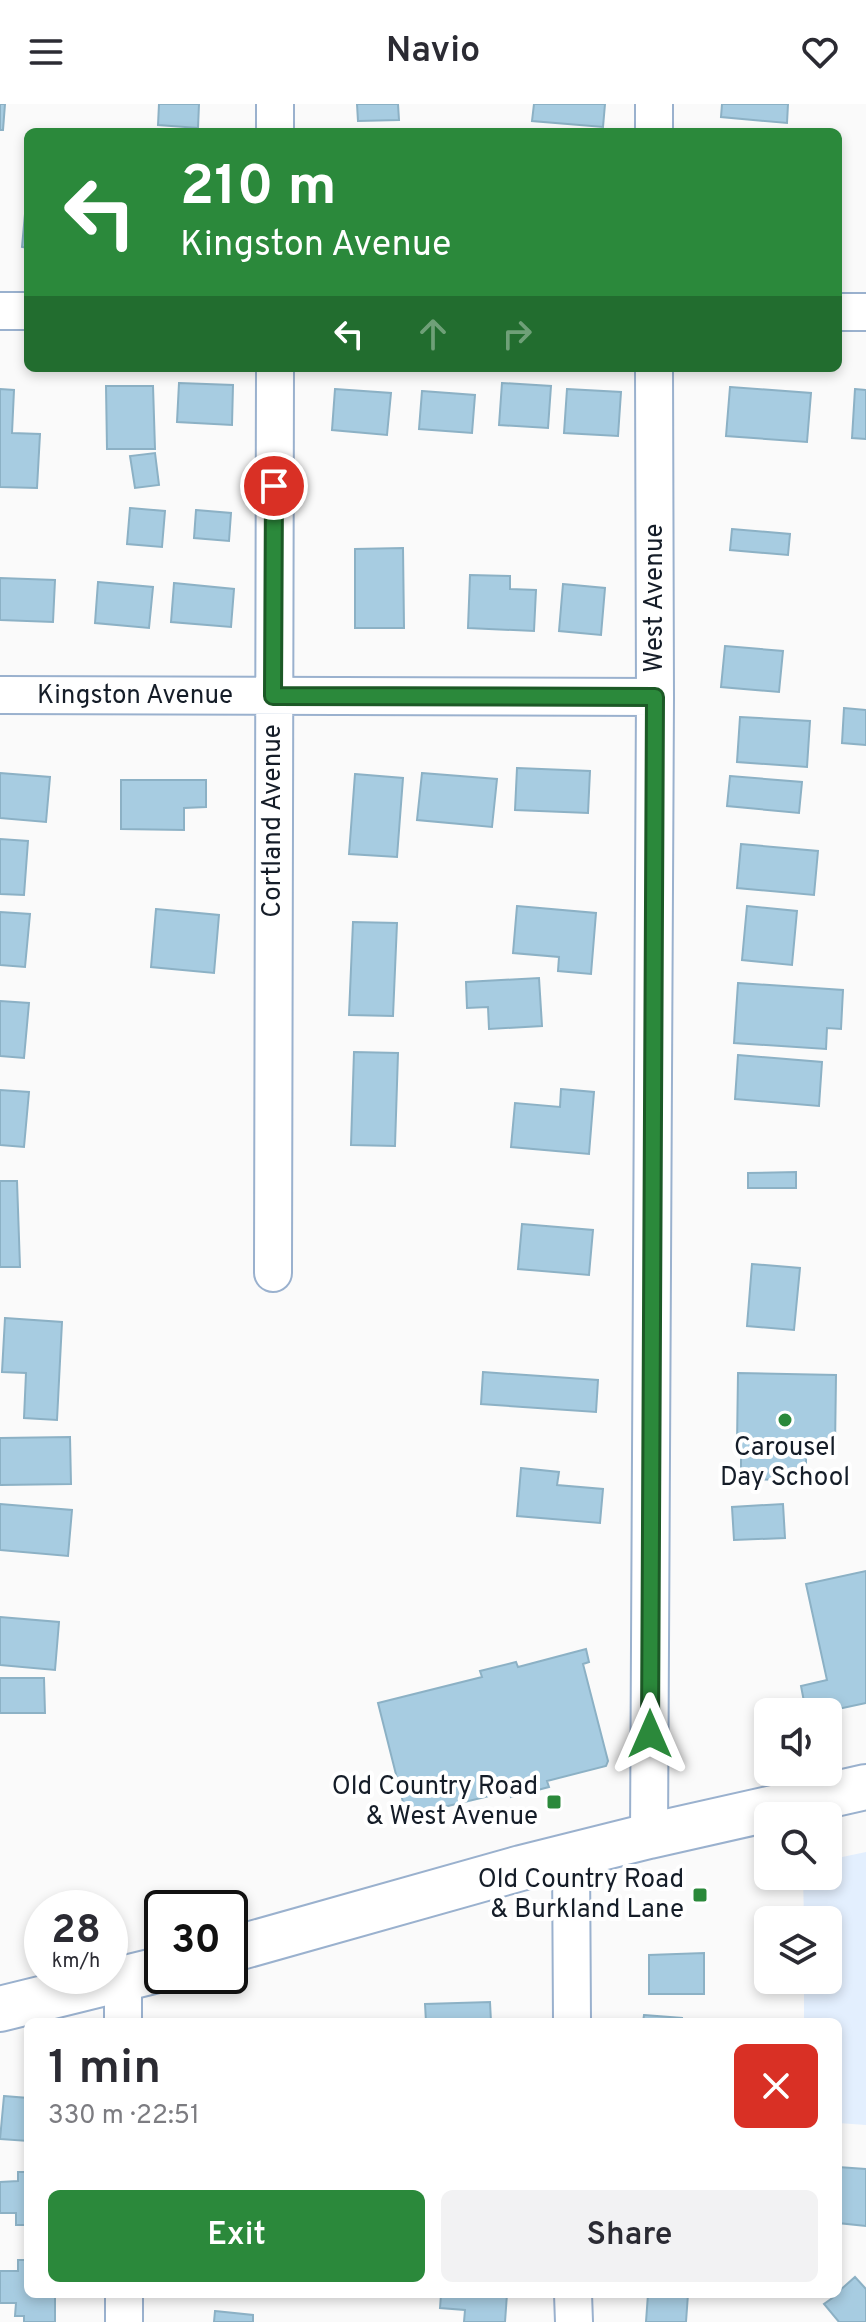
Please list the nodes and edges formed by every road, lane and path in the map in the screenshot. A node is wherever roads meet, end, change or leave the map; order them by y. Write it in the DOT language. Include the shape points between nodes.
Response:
graph roads {
  1 [pos="275,104"];
  2 [pos="654,104"];
  3 [pos="275,128"];
  4 [pos="654,128"];
  5 [pos="0,311"];
  6 [pos="24,311"];
  7 [pos="842,312"];
  8 [pos="866,312"];
  9 [pos="275,372"];
  10 [pos="654,372"];
  11 [pos="0,695"];
  12 [pos="273,696"];
  13 [pos="655,697"];
  14 [pos="273,1273"];
  15 [pos="866,1787"];
  16 [pos="649,1836"];
  17 [pos="571,1856"];
  18 [pos="248,1945"];
  19 [pos="136,1990"];
  20 [pos="0,2009"];
  21 [pos="572,2018"];
  22 [pos="124,2298"];
  23 [pos="573,2298"];
  24 [pos="124,2322"];
  25 [pos="574,2322"];
  1 -- 3 [label="street"];
  2 -- 4 [label="street"];
  5 -- 6 [label="street"];
  7 -- 8 [label="street"];
  9 -- 12 [label="street, Cortland Avenue"];
  10 -- 13 [label="street, West Avenue"];
  11 -- 12 [label="street, Kingston Avenue"];
  12 -- 13 [label="street, Kingston Avenue"];
  12 -- 14 [label="street, Cortland Avenue"];
  13 -- 16 [label="street, West Avenue"];
  15 -- 16 [label="main road"];
  16 -- 17 [label="main road"];
  17 -- 18 [label="main road"];
  17 -- 21 [label="street"];
  19 -- 20 [label="main road"];
  22 -- 24 [label="street"];
  23 -- 25 [label="street"];
}
